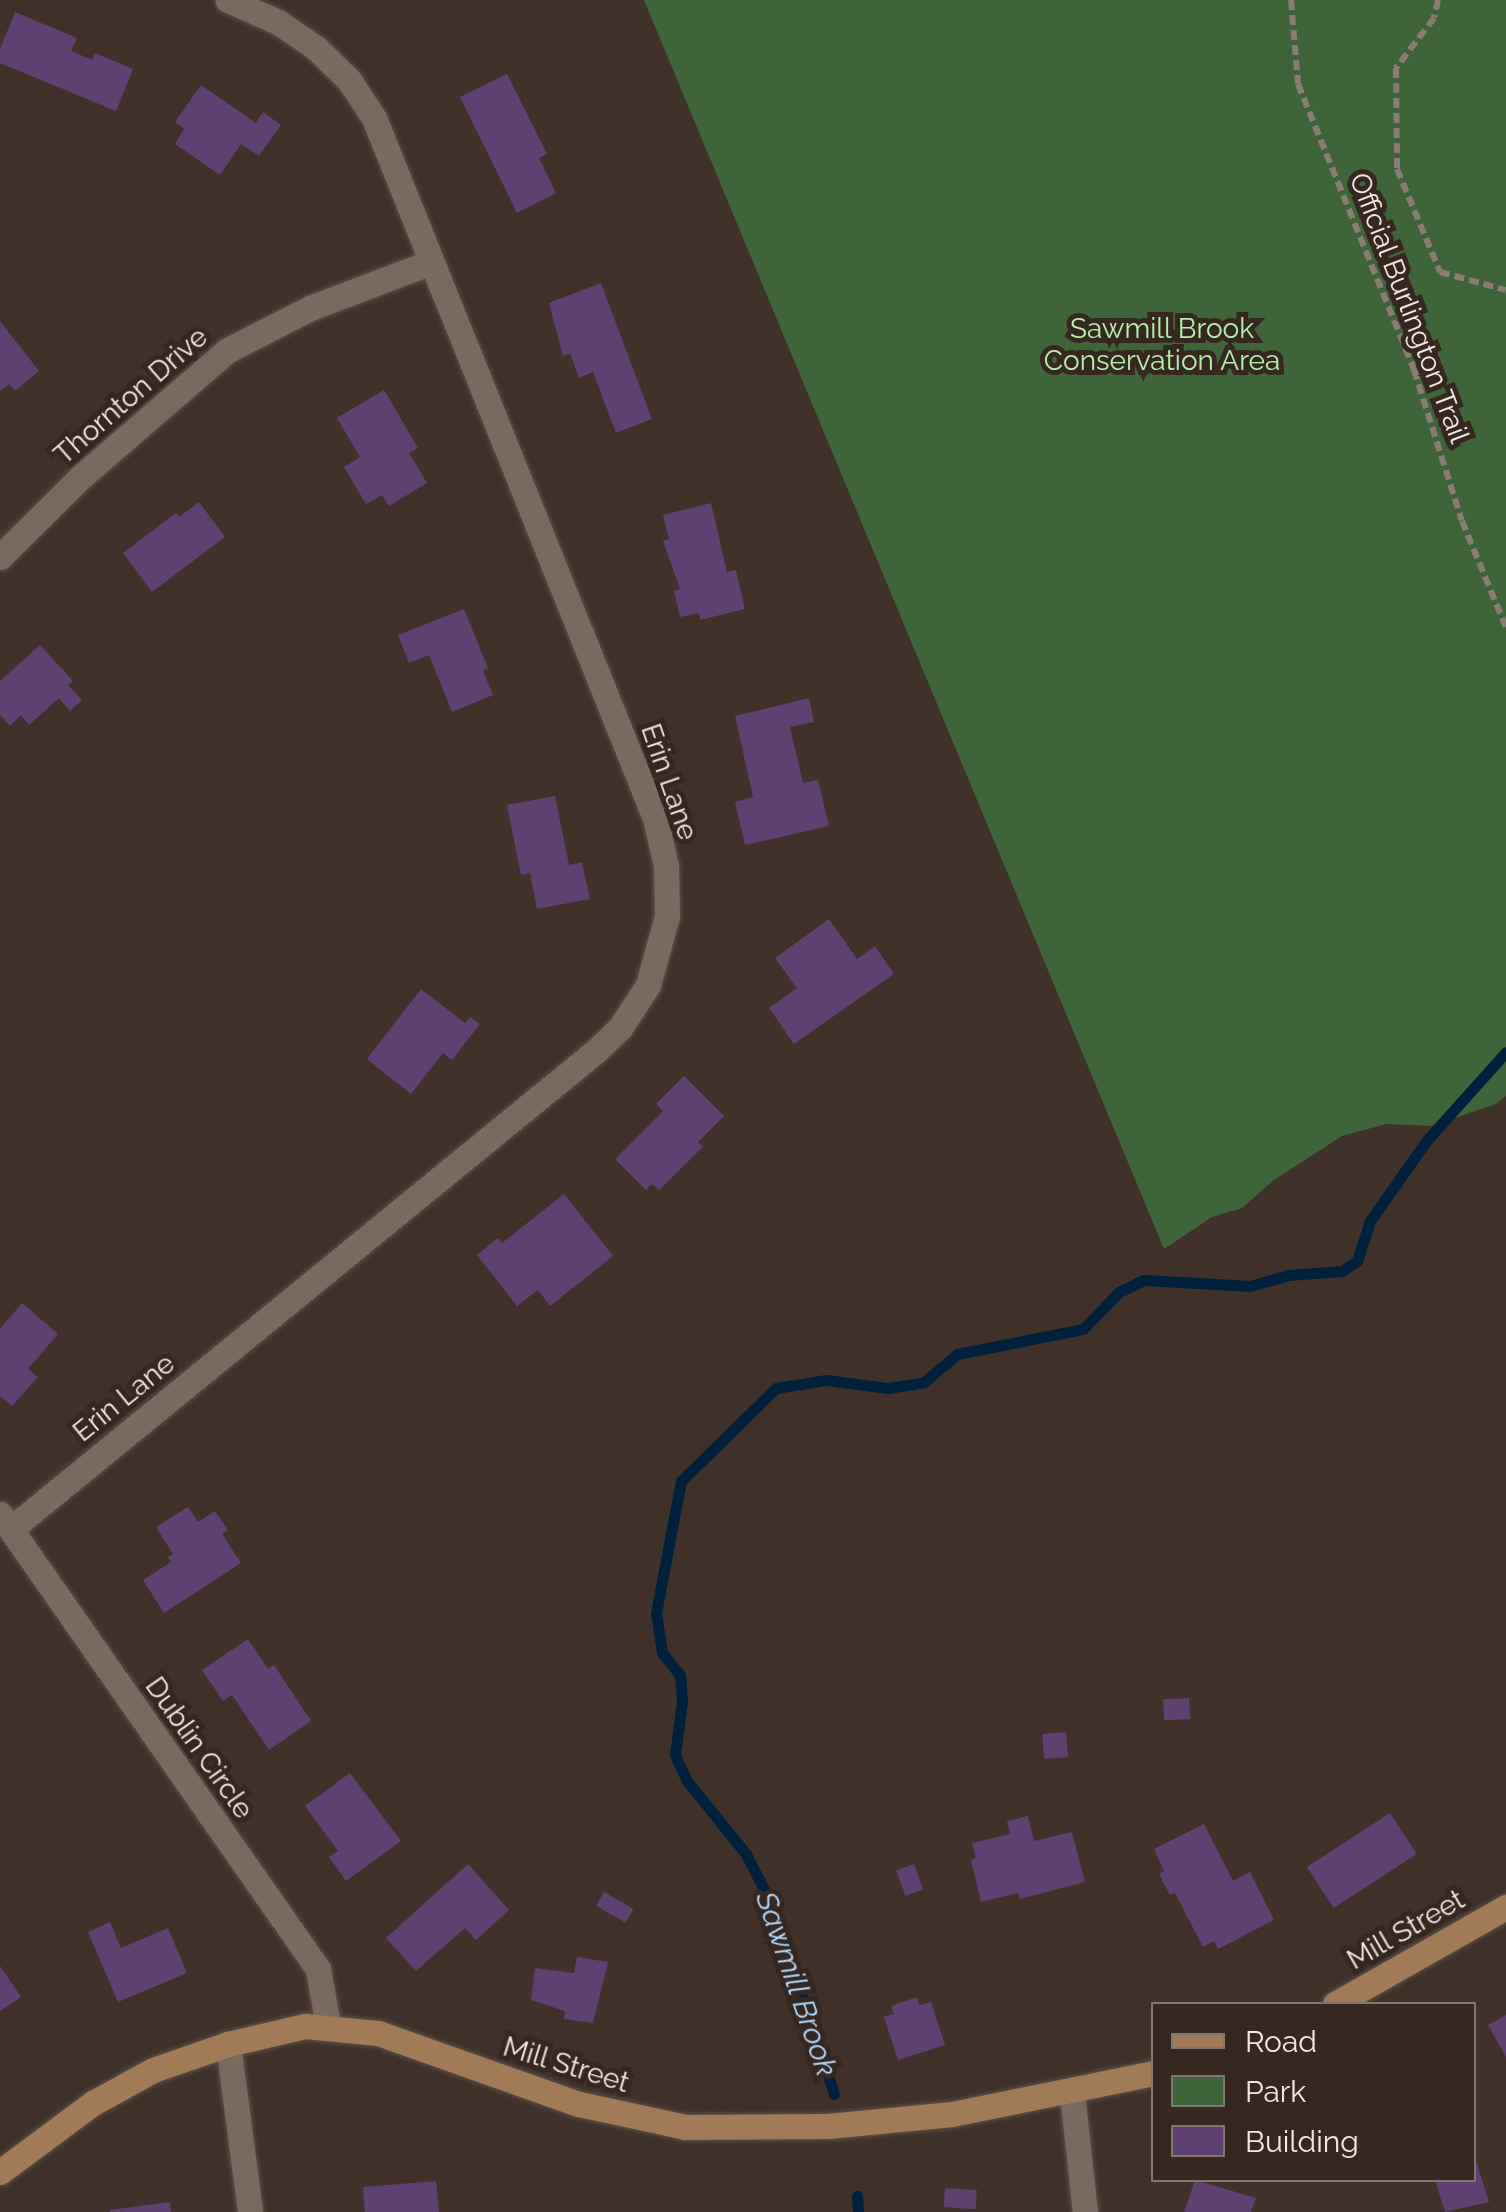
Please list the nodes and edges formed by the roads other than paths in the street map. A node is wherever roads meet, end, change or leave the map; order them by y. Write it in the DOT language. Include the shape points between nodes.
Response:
graph roads {
  1 [pos="228,0"];
  2 [pos="431,262"];
  3 [pos="0,557"];
  4 [pos="6,1521"];
  5 [pos="1506,1906"];
  6 [pos="1338,2002"];
  7 [pos="328,2025"];
  8 [pos="228,2044"];
  9 [pos="1151,2075"];
  10 [pos="1072,2093"];
  11 [pos="0,2172"];
  12 [pos="250,2212"];
  13 [pos="1085,2212"];
  1 -- 2 [label="street, Erin Lane" via="298,34 349,80 379,128"];
  2 -- 3 [label="street, Thornton Drive" via="310,308 228,350 82,474"];
  2 -- 4 [label="street, Erin Lane" via="655,818 668,892 656,966 620,1028 597,1050"];
  4 -- 7 [label="street, Dublin Circle" via="318,1969"];
  5 -- 6 [label="street, Mill Street"];
  7 -- 8 [label="street, Mill Street"];
  7 -- 10 [label="street, Mill Street" via="378,2032 579,2104 685,2127 892,2120"];
  8 -- 11 [label="street, Mill Street" via="114,2090"];
  8 -- 12 [label="street"];
  9 -- 10 [label="street, Mill Street"];
  10 -- 13 [label="street"];
}
